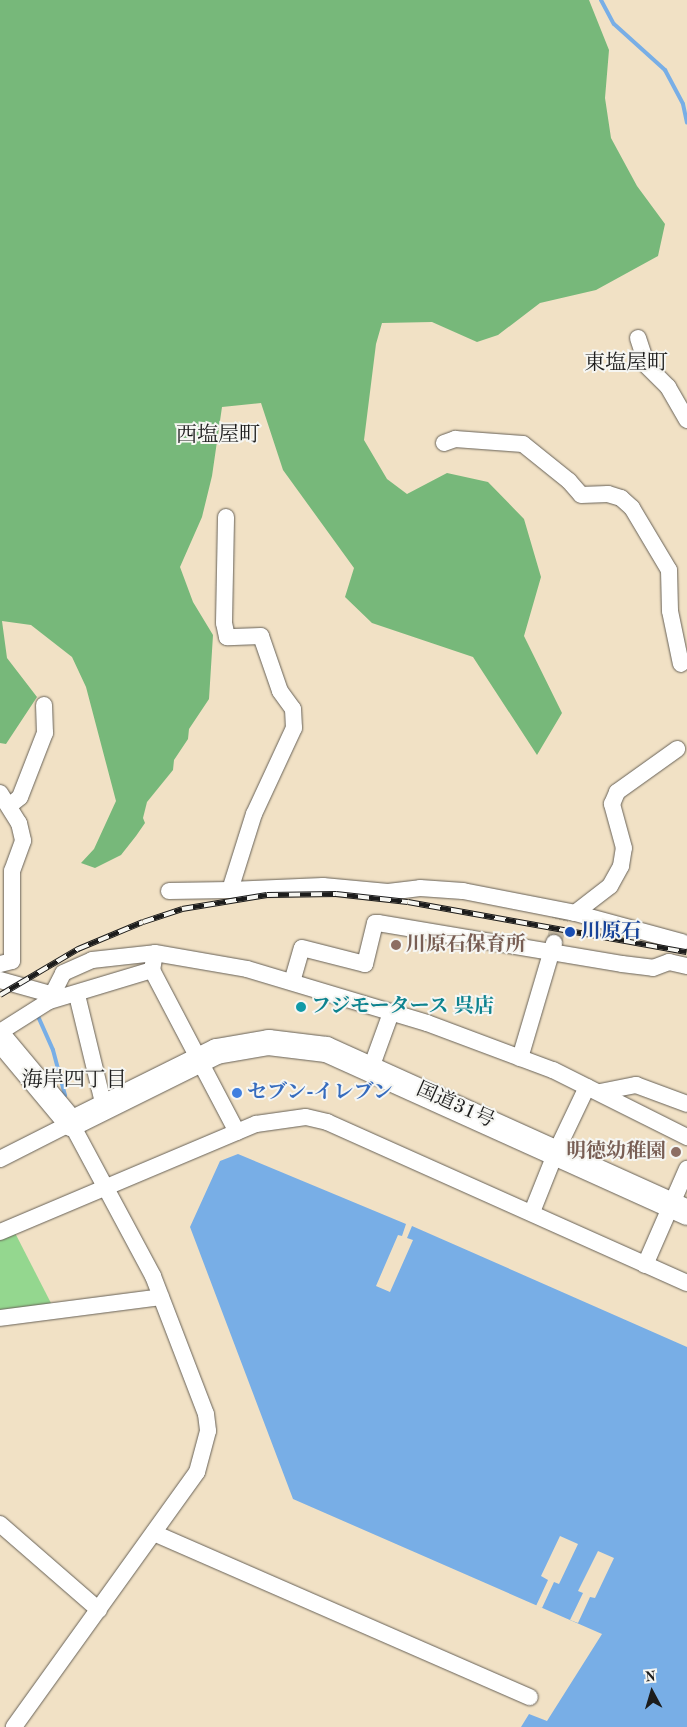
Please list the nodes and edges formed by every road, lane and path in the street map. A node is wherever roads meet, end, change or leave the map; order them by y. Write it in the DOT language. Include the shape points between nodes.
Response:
graph roads {
  1 [pos="638,338"];
  2 [pos="687,420"];
  3 [pos="444,443"];
  4 [pos="226,517"];
  5 [pos="681,664"];
  6 [pos="44,705"];
  7 [pos="676,749"];
  8 [pos="4,800"];
  9 [pos="230,890"];
  10 [pos="169,891"];
  11 [pos="575,913"];
  12 [pos="682,942"];
  13 [pos="552,947"];
  14 [pos="155,953"];
  15 [pos="0,964"];
  16 [pos="687,966"];
  17 [pos="152,970"];
  18 [pos="0,980"];
  19 [pos="292,982"];
  20 [pos="76,995"];
  21 [pos="42,1002"];
  22 [pos="391,1013"];
  23 [pos="0,1032"];
  24 [pos="0,1038"];
  25 [pos="198,1058"];
  26 [pos="520,1058"];
  27 [pos="371,1068"];
  28 [pos="593,1089"];
  29 [pos="687,1104"];
  30 [pos="104,1107"];
  31 [pos="71,1123"];
  32 [pos="237,1132"];
  33 [pos="687,1137"];
  34 [pos="556,1152"];
  35 [pos="0,1159"];
  36 [pos="687,1169"];
  37 [pos="108,1186"];
  38 [pos="678,1208"];
  39 [pos="532,1212"];
  40 [pos="0,1232"];
  41 [pos="645,1265"];
  42 [pos="687,1283"];
  43 [pos="161,1297"];
  44 [pos="0,1318"];
  45 [pos="0,1524"];
  46 [pos="154,1533"];
  47 [pos="99,1610"];
  48 [pos="530,1697"];
  49 [pos="14,1727"];
  1 -- 2 [label="street" via="647,366 668,387"];
  3 -- 5 [label="street" via="455,439 523,444 569,481 581,495 608,494 627,503 669,570 670,611"];
  4 -- 9 [label="street" via="224,623 227,637 261,636 280,691 288,699 295,716 284,753 254,814"];
  6 -- 8 [label="street" via="45,733 20,797"];
  7 -- 11 [label="street" via="617,792 612,804 624,848 621,866 610,886"];
  8 -- 15 [label="street" via="19,823 22,841 12,871 12,961"];
  9 -- 10 [label="street"];
  9 -- 11 [label="street" via="301,886 388,892 428,888 463,891"];
  11 -- 12 [label="street"];
  13 -- 16 [label="street" via="630,966 653,968 669,962"];
  13 -- 19 [label="street" via="375,923 365,964 302,948"];
  13 -- 26 [label="street"];
  14 -- 17 [label="street"];
  14 -- 19 [label="street" via="247,969"];
  14 -- 21 [label="street" via="92,960 63,973"];
  17 -- 20 [label="street"];
  17 -- 25 [label="street"];
  18 -- 21 [label="street"];
  19 -- 22 [label="street"];
  20 -- 21 [label="street"];
  20 -- 30 [label="street"];
  21 -- 23 [label="street"];
  22 -- 26 [label="street"];
  22 -- 27 [label="street"];
  24 -- 31 [label="highway"];
  25 -- 27 [label="highway, 国道31号" via="233,1047 268,1042 326,1049"];
  25 -- 30 [label="highway, 国道31号"];
  25 -- 32 [label="street"];
  26 -- 28 [label="street"];
  27 -- 34 [label="highway, 国道31号"];
  28 -- 29 [label="street" via="636,1085"];
  28 -- 33 [label="street"];
  28 -- 34 [label="street"];
  30 -- 31 [label="highway, 国道31号"];
  31 -- 35 [label="street"];
  31 -- 37 [label="street"];
  32 -- 37 [label="street"];
  32 -- 39 [label="street" via="276,1118 306,1117 327,1122"];
  34 -- 38 [label="highway, 国道31号"];
  34 -- 39 [label="street"];
  36 -- 38 [label="street"];
  37 -- 40 [label="street"];
  37 -- 43 [label="street"];
  38 -- 41 [label="street"];
  39 -- 41 [label="street"];
  41 -- 42 [label="street"];
  43 -- 44 [label="street"];
  43 -- 46 [label="street" via="206,1414 208,1431 197,1472"];
  45 -- 47 [label="street"];
  46 -- 47 [label="street"];
  46 -- 48 [label="street"];
  47 -- 49 [label="street"];
}
